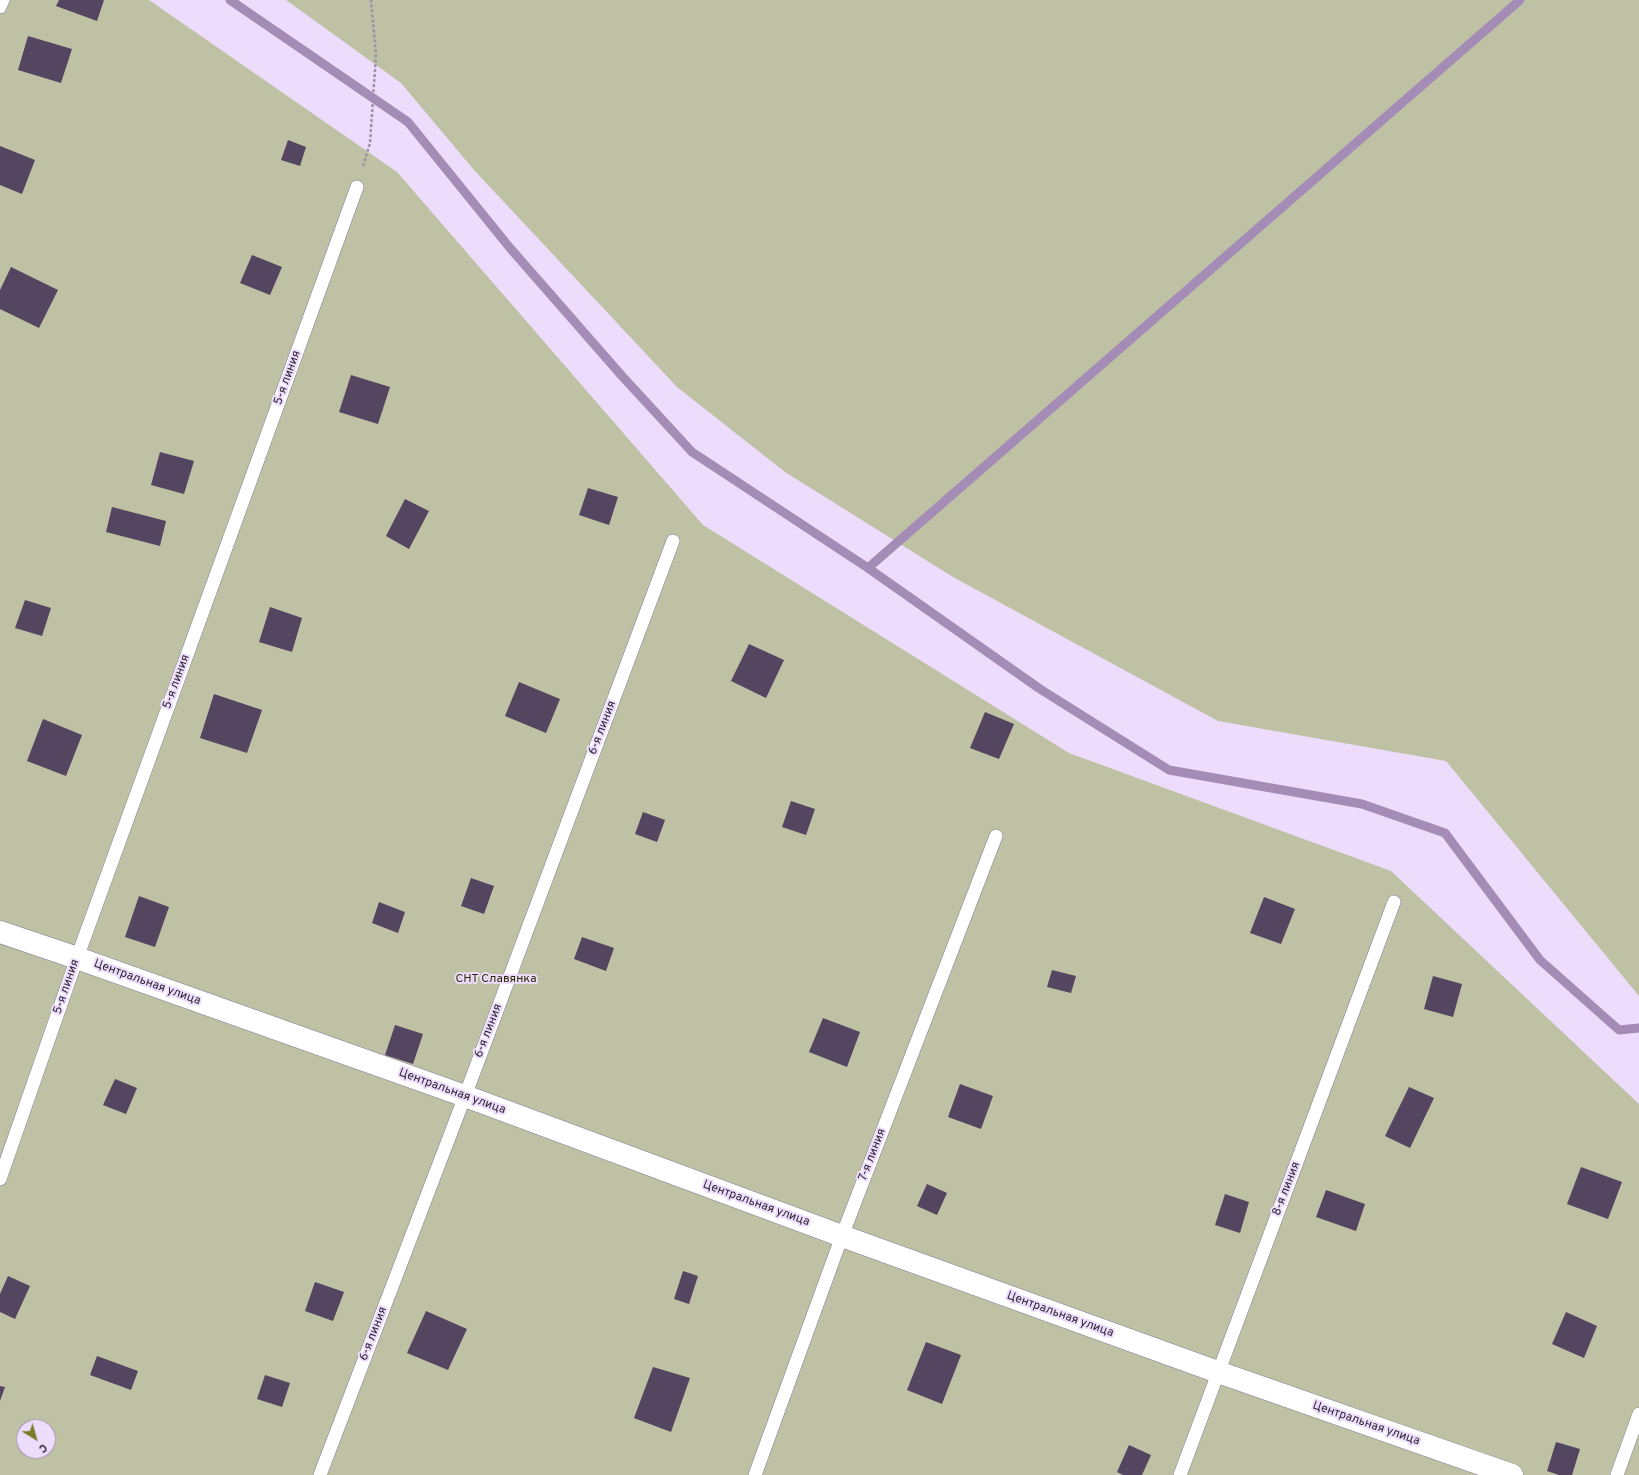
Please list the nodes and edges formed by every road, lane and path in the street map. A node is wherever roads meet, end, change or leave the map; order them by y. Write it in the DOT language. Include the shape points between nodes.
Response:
graph roads {
  1 [pos="2,0"];
  2 [pos="371,0"];
  3 [pos="0,7"];
  4 [pos="357,187"];
  5 [pos="673,541"];
  6 [pos="996,836"];
  7 [pos="1394,902"];
  8 [pos="0,932"];
  9 [pos="77,958"];
  10 [pos="465,1096"];
  11 [pos="0,1179"];
  12 [pos="842,1236"];
  13 [pos="1218,1372"];
  14 [pos="1639,1414"];
  15 [pos="320,1475"];
  16 [pos="755,1475"];
  17 [pos="1180,1475"];
  18 [pos="1512,1475"];
  19 [pos="1617,1475"];
  1 -- 3 [label="lane"];
  2 -- 4 [label="path" via="376,55 370,143"];
  4 -- 9 [label="lane, 5-я линия"];
  5 -- 10 [label="lane, 6-я линия"];
  6 -- 12 [label="lane, 7-я линия"];
  7 -- 13 [label="lane, 8-я линия"];
  8 -- 9 [label="street, Центральная улица"];
  9 -- 10 [label="street, Центральная улица"];
  9 -- 11 [label="lane, 5-я линия"];
  10 -- 12 [label="street, Центральная улица"];
  10 -- 15 [label="lane, 6-я линия"];
  12 -- 13 [label="street, Центральная улица"];
  12 -- 16 [label="lane, 7-я линия"];
  13 -- 17 [label="lane, 8-я линия"];
  13 -- 18 [label="street, Центральная улица"];
  14 -- 19 [label="lane"];
}
